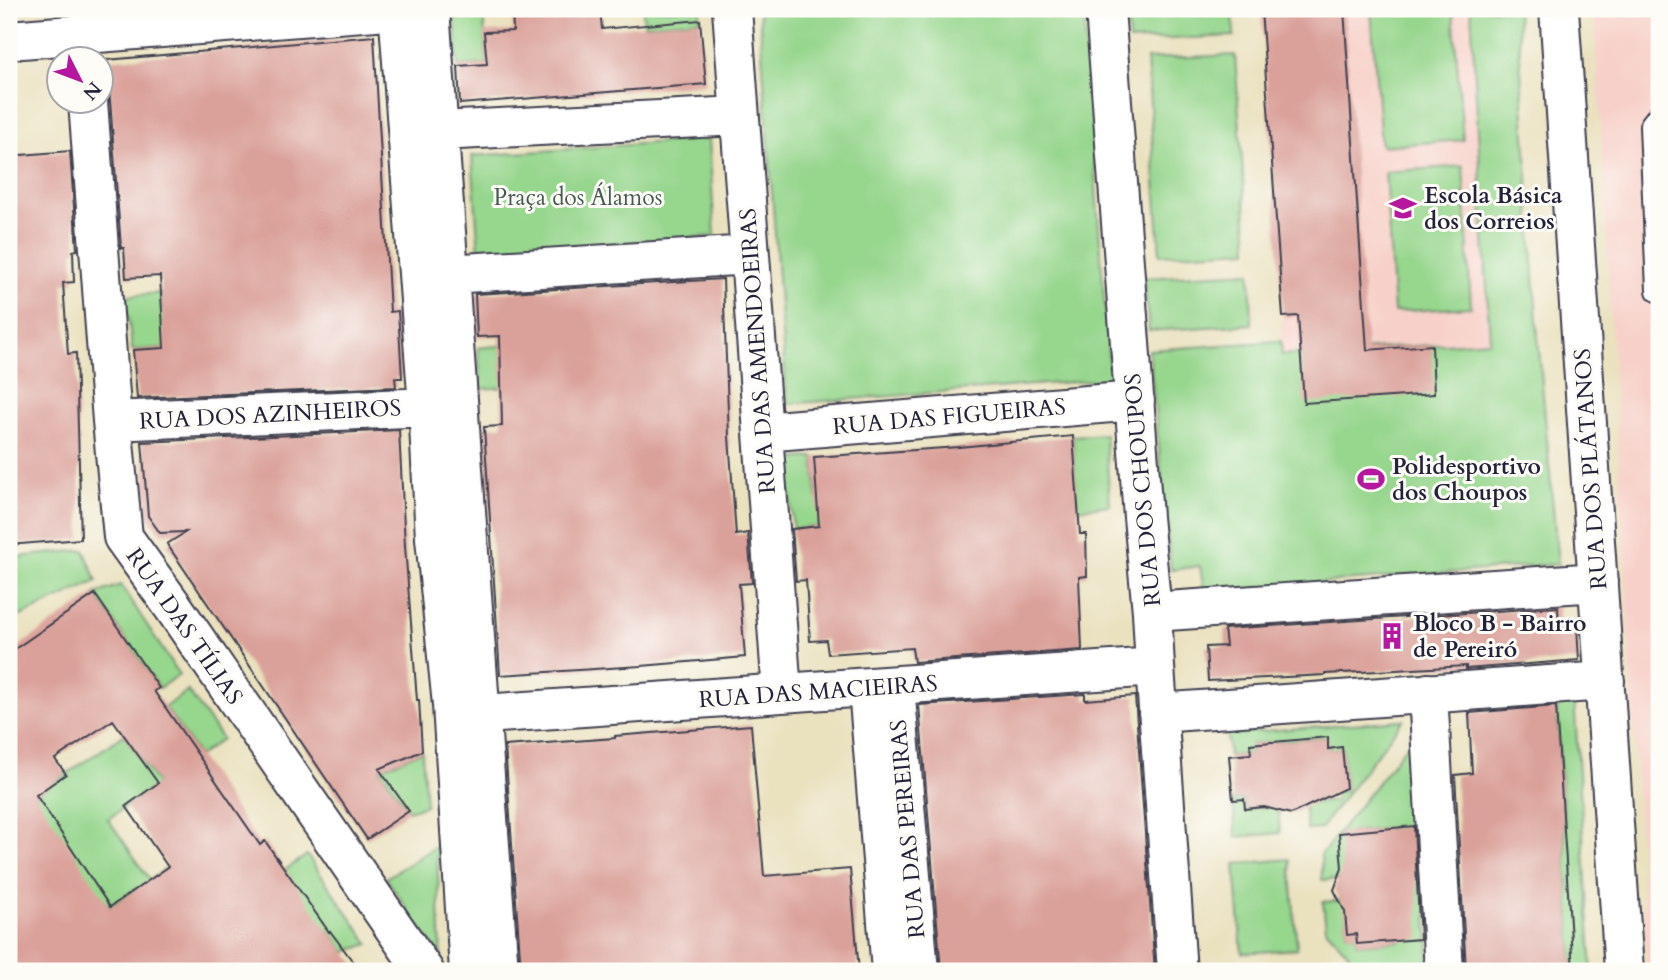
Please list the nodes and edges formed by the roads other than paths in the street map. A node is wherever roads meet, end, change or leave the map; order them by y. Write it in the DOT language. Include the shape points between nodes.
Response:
graph roads {
  1 [pos="399,9"];
  2 [pos="430,9"];
  3 [pos="732,9"];
  4 [pos="1105,9"];
  5 [pos="1559,9"];
  6 [pos="9,40"];
  7 [pos="73,46"];
  8 [pos="92,46"];
  9 [pos="89,116"];
  10 [pos="740,116"];
  11 [pos="1659,117"];
  12 [pos="439,131"];
  13 [pos="1658,241"];
  14 [pos="750,255"];
  15 [pos="449,274"];
  16 [pos="1659,290"];
  17 [pos="1135,401"];
  18 [pos="443,406"];
  19 [pos="112,421"];
  20 [pos="763,432"];
  21 [pos="1598,582"];
  22 [pos="1152,612"];
  23 [pos="1155,667"];
  24 [pos="1605,681"];
  25 [pos="882,687"];
  26 [pos="1428,693"];
  27 [pos="782,694"];
  28 [pos="1158,713"];
  29 [pos="467,716"];
  30 [pos="424,971"];
  31 [pos="468,971"];
  32 [pos="499,971"];
  33 [pos="891,971"];
  34 [pos="919,971"];
  35 [pos="1177,971"];
  36 [pos="1444,971"];
  37 [pos="1624,971"];
  1 -- 8 [label="street"];
  1 -- 18 [label="street"];
  2 -- 12 [label="street"];
  3 -- 10 [label="street, RUA DAS AMENDOEIRAS"];
  4 -- 17 [label="street, RUA DOS CHOUPOS"];
  5 -- 21 [label="street, RUA DOS PLÁTANOS"];
  6 -- 7 [label="street"];
  9 -- 19 [label="street, RUA DAS TÍLIAS"];
  10 -- 12 [label="street"];
  10 -- 14 [label="street, RUA DAS AMENDOEIRAS"];
  11 -- 13 [label="lane" via="1652,125"];
  12 -- 15 [label="street"];
  13 -- 16 [label="lane"];
  14 -- 15 [label="street"];
  14 -- 20 [label="street, RUA DAS AMENDOEIRAS"];
  15 -- 18 [label="street"];
  17 -- 20 [label="street, RUA DAS FIGUEIRAS"];
  17 -- 22 [label="street, RUA DOS CHOUPOS"];
  18 -- 19 [label="street, RUA DOS AZINHEIROS"];
  18 -- 29 [label="street" via="435,538"];
  19 -- 30 [label="street, RUA DAS TÍLIAS" via="123,537"];
  20 -- 27 [label="street, RUA DAS AMENDOEIRAS"];
  21 -- 22 [label="street"];
  21 -- 24 [label="street, RUA DOS PLÁTANOS"];
  22 -- 23 [label="street, RUA DOS CHOUPOS"];
  23 -- 25 [label="street, RUA DAS MACIEIRAS"];
  23 -- 28 [label="street, RUA DOS CHOUPOS"];
  24 -- 26 [label="street"];
  24 -- 37 [label="street, RUA DOS PLÁTANOS"];
  25 -- 27 [label="street, RUA DAS MACIEIRAS"];
  25 -- 33 [label="street, RUA DAS PEREIRAS"];
  25 -- 34 [label="street, RUA DAS PEREIRAS"];
  26 -- 28 [label="street"];
  26 -- 36 [label="street"];
  27 -- 29 [label="street, RUA DAS MACIEIRAS"];
  28 -- 35 [label="street, RUA DOS CHOUPOS"];
  29 -- 31 [label="street"];
  29 -- 32 [label="street"];
}
